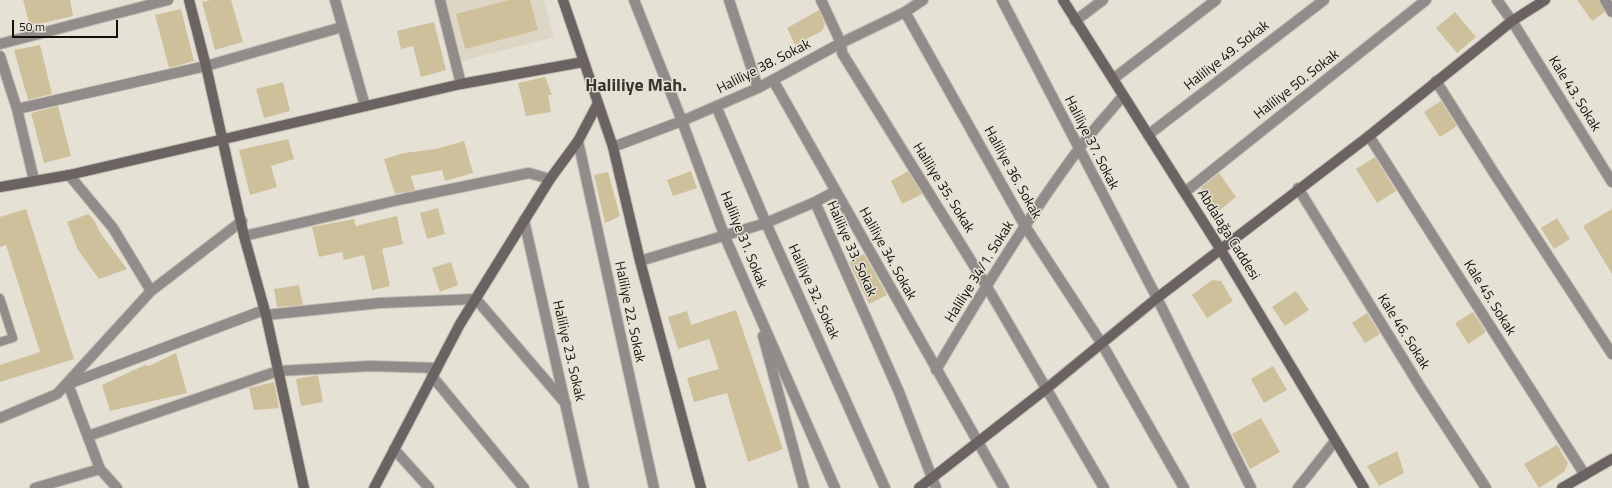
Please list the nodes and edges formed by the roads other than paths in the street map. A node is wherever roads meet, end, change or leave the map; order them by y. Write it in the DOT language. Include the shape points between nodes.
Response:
graph roads {
  1 [pos="168,0"];
  2 [pos="189,0"];
  3 [pos="335,0"];
  4 [pos="440,0"];
  5 [pos="563,0"];
  6 [pos="634,0"];
  7 [pos="729,0"];
  8 [pos="821,0"];
  9 [pos="922,0"];
  10 [pos="1002,0"];
  11 [pos="1063,0"];
  12 [pos="1103,0"];
  13 [pos="1216,0"];
  14 [pos="1324,0"];
  15 [pos="1426,0"];
  16 [pos="1497,0"];
  17 [pos="1545,0"];
  18 [pos="1605,0"];
  19 [pos="905,12"];
  20 [pos="1612,12"];
  21 [pos="1075,21"];
  22 [pos="1512,21"];
  23 [pos="342,27"];
  24 [pos="841,43"];
  25 [pos="0,44"];
  26 [pos="0,56"];
  27 [pos="583,62"];
  28 [pos="206,66"];
  29 [pos="1113,79"];
  30 [pos="773,80"];
  31 [pos="1436,81"];
  32 [pos="461,84"];
  33 [pos="758,88"];
  34 [pos="1123,96"];
  35 [pos="597,105"];
  36 [pos="364,106"];
  37 [pos="716,106"];
  38 [pos="17,109"];
  39 [pos="682,121"];
  40 [pos="1148,135"];
  41 [pos="1369,136"];
  42 [pos="222,140"];
  43 [pos="578,141"];
  44 [pos="613,147"];
  45 [pos="1078,149"];
  46 [pos="69,175"];
  47 [pos="550,179"];
  48 [pos="34,180"];
  49 [pos="1612,182"];
  50 [pos="0,187"];
  51 [pos="1298,188"];
  52 [pos="836,191"];
  53 [pos="1185,192"];
  54 [pos="815,202"];
  55 [pos="524,220"];
  56 [pos="242,221"];
  57 [pos="766,224"];
  58 [pos="1025,226"];
  59 [pos="244,236"];
  60 [pos="725,237"];
  61 [pos="1221,250"];
  62 [pos="640,261"];
  63 [pos="986,285"];
  64 [pos="151,291"];
  65 [pos="0,298"];
  66 [pos="476,298"];
  67 [pos="1156,298"];
  68 [pos="753,301"];
  69 [pos="265,312"];
  70 [pos="0,342"];
  71 [pos="1102,344"];
  72 [pos="1612,354"];
  73 [pos="936,370"];
  74 [pos="278,371"];
  75 [pos="435,372"];
  76 [pos="68,384"];
  77 [pos="1046,389"];
  78 [pos="566,404"];
  79 [pos="0,418"];
  80 [pos="88,436"];
  81 [pos="1335,441"];
  82 [pos="977,443"];
  83 [pos="394,449"];
  84 [pos="1612,460"];
  85 [pos="100,469"];
  86 [pos="1585,475"];
  87 [pos="931,478"];
  88 [pos="35,488"];
  89 [pos="117,488"];
  90 [pos="304,488"];
  91 [pos="374,488"];
  92 [pos="430,488"];
  93 [pos="524,488"];
  94 [pos="584,488"];
  95 [pos="654,488"];
  96 [pos="701,488"];
  97 [pos="804,488"];
  98 [pos="835,488"];
  99 [pos="885,488"];
  100 [pos="919,488"];
  101 [pos="936,488"];
  102 [pos="1004,488"];
  103 [pos="1104,488"];
  104 [pos="1184,488"];
  105 [pos="1251,488"];
  106 [pos="1298,488"];
  107 [pos="1364,488"];
  108 [pos="1486,488"];
  109 [pos="1562,488"];
  1 -- 25 [label="street"];
  2 -- 28 [label="street"];
  3 -- 23 [label="street"];
  4 -- 32 [label="street"];
  5 -- 27 [label="street"];
  6 -- 39 [label="street, Haliliye 31. Sokak"];
  7 -- 33 [label="street"];
  8 -- 24 [label="street, Haliliye 35. Sokak"];
  9 -- 19 [label="street, Haliliye 38. Sokak"];
  10 -- 45 [label="street, Haliliye 37. Sokak"];
  11 -- 21 [label="street, Abdalağa Caddesi"];
  12 -- 21 [label="street"];
  13 -- 29 [label="street"];
  14 -- 40 [label="street, Haliliye 49. Sokak"];
  15 -- 53 [label="street, Haliliye 50. Sokak"];
  16 -- 22 [label="street, Kale 43. Sokak"];
  17 -- 22 [label="street"];
  18 -- 20 [label="street"];
  19 -- 24 [label="street, Haliliye 38. Sokak"];
  19 -- 58 [label="street, Haliliye 36. Sokak"];
  21 -- 29 [label="street, Abdalağa Caddesi"];
  22 -- 31 [label="street"];
  22 -- 49 [label="street, Kale 43. Sokak"];
  23 -- 28 [label="street"];
  23 -- 36 [label="street"];
  24 -- 30 [label="street, Haliliye 38. Sokak"];
  24 -- 63 [label="street, Haliliye 35. Sokak" via="842,53"];
  26 -- 38 [label="street"];
  27 -- 32 [label="street"];
  27 -- 35 [label="street"];
  28 -- 38 [label="street"];
  28 -- 42 [label="street"];
  29 -- 34 [label="street, Abdalağa Caddesi"];
  30 -- 33 [label="street, Haliliye 38. Sokak"];
  30 -- 52 [label="street, Haliliye 34. Sokak"];
  31 -- 41 [label="street"];
  31 -- 72 [label="street"];
  32 -- 36 [label="street"];
  33 -- 37 [label="street, Haliliye 38. Sokak"];
  34 -- 40 [label="street, Abdalağa Caddesi"];
  34 -- 45 [label="street, Haliliye 34/1. Sokak"];
  35 -- 43 [label="street"];
  35 -- 44 [label="street"];
  36 -- 42 [label="street"];
  37 -- 39 [label="street, Haliliye 38. Sokak"];
  37 -- 57 [label="street, Haliliye 32. Sokak"];
  38 -- 48 [label="street"];
  39 -- 44 [label="street, Haliliye 38. Sokak"];
  39 -- 60 [label="street, Haliliye 31. Sokak"];
  40 -- 53 [label="street, Abdalağa Caddesi"];
  41 -- 51 [label="street"];
  41 -- 86 [label="street, Kale 45. Sokak"];
  42 -- 46 [label="street"];
  42 -- 56 [label="street"];
  43 -- 47 [label="street"];
  43 -- 95 [label="street, Haliliye 22. Sokak"];
  44 -- 62 [label="street"];
  45 -- 58 [label="street, Haliliye 34/1. Sokak"];
  45 -- 67 [label="street, Haliliye 37. Sokak"];
  46 -- 48 [label="street"];
  46 -- 64 [label="street" via="113,228"];
  47 -- 55 [label="street"];
  47 -- 59 [label="street" via="529,173"];
  48 -- 50 [label="street"];
  51 -- 61 [label="street"];
  51 -- 108 [label="street, Kale 46. Sokak"];
  52 -- 54 [label="street"];
  52 -- 73 [label="street, Haliliye 34. Sokak"];
  53 -- 61 [label="street, Abdalağa Caddesi"];
  54 -- 57 [label="street, Haliliye 33. Sokak"];
  54 -- 87 [label="street, Haliliye 33. Sokak" via="899,392"];
  55 -- 66 [label="street"];
  55 -- 78 [label="street, Haliliye 23. Sokak"];
  56 -- 59 [label="street"];
  56 -- 64 [label="street"];
  57 -- 60 [label="street, Haliliye 33. Sokak"];
  57 -- 99 [label="street, Haliliye 32. Sokak"];
  58 -- 63 [label="street, Haliliye 34/1. Sokak"];
  58 -- 71 [label="street, Haliliye 36. Sokak"];
  59 -- 69 [label="street"];
  60 -- 62 [label="street, Haliliye 33. Sokak"];
  60 -- 68 [label="street, Haliliye 31. Sokak"];
  61 -- 67 [label="street"];
  61 -- 81 [label="street, Abdalağa Caddesi"];
  62 -- 96 [label="street"];
  63 -- 73 [label="street, Haliliye 34/1. Sokak"];
  63 -- 77 [label="street, Haliliye 35. Sokak"];
  64 -- 76 [label="street"];
  65 -- 70 [label="lane" via="13,338"];
  66 -- 69 [label="street"];
  66 -- 75 [label="street"];
  66 -- 78 [label="street"];
  67 -- 71 [label="street"];
  67 -- 105 [label="street, Haliliye 37. Sokak"];
  68 -- 97 [label="street"];
  68 -- 98 [label="street, Haliliye 31. Sokak"];
  69 -- 74 [label="street"];
  69 -- 76 [label="street"];
  71 -- 77 [label="street"];
  71 -- 104 [label="street, Haliliye 36. Sokak"];
  73 -- 82 [label="street, Haliliye 34. Sokak"];
  74 -- 75 [label="street" via="371,366"];
  74 -- 80 [label="street"];
  74 -- 90 [label="street"];
  75 -- 83 [label="street"];
  75 -- 93 [label="street"];
  76 -- 79 [label="street" via="57,394"];
  76 -- 80 [label="street"];
  77 -- 82 [label="street"];
  77 -- 103 [label="street, Haliliye 35. Sokak"];
  78 -- 94 [label="street, Haliliye 23. Sokak"];
  80 -- 85 [label="street"];
  81 -- 106 [label="street"];
  81 -- 107 [label="street, Abdalağa Caddesi"];
  82 -- 87 [label="street"];
  82 -- 102 [label="street, Haliliye 34. Sokak"];
  83 -- 91 [label="street"];
  83 -- 92 [label="street"];
  84 -- 86 [label="street"];
  85 -- 88 [label="street"];
  85 -- 89 [label="street"];
  86 -- 109 [label="street"];
  87 -- 100 [label="street"];
  87 -- 101 [label="street, Haliliye 33. Sokak"];
}
